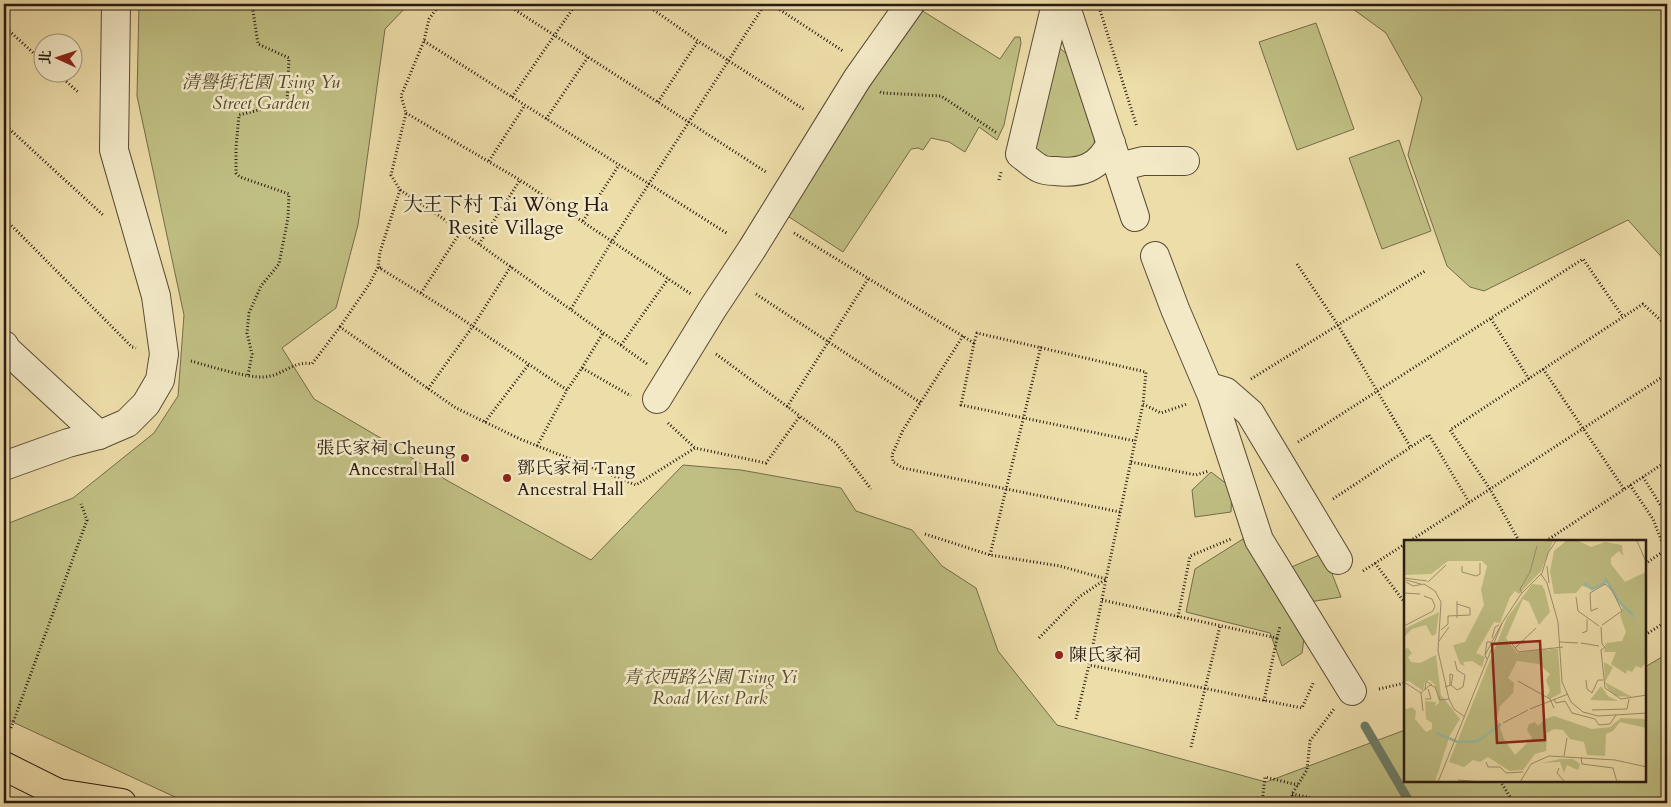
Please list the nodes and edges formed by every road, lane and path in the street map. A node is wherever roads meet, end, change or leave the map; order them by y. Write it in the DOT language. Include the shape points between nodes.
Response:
graph roads {
  1 [pos="116,4"];
  2 [pos="252,4"];
  3 [pos="440,4"];
  4 [pos="506,4"];
  5 [pos="576,4"];
  6 [pos="645,4"];
  7 [pos="765,4"];
  8 [pos="771,4"];
  9 [pos="910,4"];
  10 [pos="1056,4"];
  11 [pos="1065,4"];
  12 [pos="1098,4"];
  13 [pos="4,26"];
  14 [pos="11,33"];
  15 [pos="554,35"];
  16 [pos="1110,39"];
  17 [pos="4,41"];
  18 [pos="424,41"];
  19 [pos="698,41"];
  20 [pos="32,51"];
  21 [pos="588,57"];
  22 [pos="728,60"];
  23 [pos="862,73"];
  24 [pos="67,82"];
  25 [pos="78,92"];
  26 [pos="512,97"];
  27 [pos="658,102"];
  28 [pos="525,105"];
  29 [pos="406,113"];
  30 [pos="546,119"];
  31 [pos="688,122"];
  32 [pos="4,124"];
  33 [pos="828,125"];
  34 [pos="1002,136"];
  35 [pos="1115,155"];
  36 [pos="489,161"];
  37 [pos="1185,161"];
  38 [pos="619,165"];
  39 [pos="520,180"];
  40 [pos="649,184"];
  41 [pos="790,187"];
  42 [pos="400,190"];
  43 [pos="4,218"];
  44 [pos="770,218"];
  45 [pos="1136,218"];
  46 [pos="109,221"];
  47 [pos="583,221"];
  48 [pos="461,231"];
  49 [pos="612,241"];
  50 [pos="479,244"];
  51 [pos="752,249"];
  52 [pos="1155,256"];
  53 [pos="1297,264"];
  54 [pos="511,266"];
  55 [pos="380,267"];
  56 [pos="1425,271"];
  57 [pos="668,278"];
  58 [pos="732,278"];
  59 [pos="868,279"];
  60 [pos="421,293"];
  61 [pos="713,308"];
  62 [pos="571,309"];
  63 [pos="1623,317"];
  64 [pos="1491,319"];
  65 [pos="1338,325"];
  66 [pos="473,326"];
  67 [pos="1667,326"];
  68 [pos="340,328"];
  69 [pos="604,332"];
  70 [pos="963,336"];
  71 [pos="695,338"];
  72 [pos="828,342"];
  73 [pos="974,342"];
  74 [pos="4,345"];
  75 [pos="621,345"];
  76 [pos="1041,346"];
  77 [pos="164,354"];
  78 [pos="529,364"];
  79 [pos="582,368"];
  80 [pos="1543,369"];
  81 [pos="1667,374"];
  82 [pos="248,375"];
  83 [pos="1529,379"];
  84 [pos="1244,384"];
  85 [pos="428,389"];
  86 [pos="567,390"];
  87 [pos="1210,392"];
  88 [pos="654,393"];
  89 [pos="920,403"];
  90 [pos="1143,404"];
  91 [pos="787,407"];
  92 [pos="800,416"];
  93 [pos="1024,418"];
  94 [pos="485,422"];
  95 [pos="1583,429"];
  96 [pos="99,435"];
  97 [pos="1136,441"];
  98 [pos="537,446"];
  99 [pos="1410,448"];
  100 [pos="1276,456"];
  101 [pos="1667,461"];
  102 [pos="1131,462"];
  103 [pos="1234,465"];
  104 [pos="4,466"];
  105 [pos="1643,477"];
  106 [pos="1630,485"];
  107 [pos="871,489"];
  108 [pos="1007,489"];
  109 [pos="1490,489"];
  110 [pos="1624,489"];
  111 [pos="1469,502"];
  112 [pos="81,504"];
  113 [pos="1120,512"];
  114 [pos="1667,513"];
  115 [pos="1311,514"];
  116 [pos="1255,528"];
  117 [pos="925,534"];
  118 [pos="1412,540"];
  119 [pos="1518,540"];
  120 [pos="1548,540"];
  121 [pos="1666,550"];
  122 [pos="990,555"];
  123 [pos="1667,555"];
  124 [pos="1338,560"];
  125 [pos="1375,563"];
  126 [pos="1646,563"];
  127 [pos="1106,579"];
  128 [pos="1102,600"];
  129 [pos="1295,600"];
  130 [pos="1404,602"];
  131 [pos="1178,617"];
  132 [pos="1667,621"];
  133 [pos="1220,626"];
  134 [pos="1646,634"];
  135 [pos="1039,638"];
  136 [pos="1277,638"];
  137 [pos="1335,664"];
  138 [pos="1089,665"];
  139 [pos="1404,683"];
  140 [pos="1205,688"];
  141 [pos="1355,696"];
  142 [pos="1264,701"];
  143 [pos="1076,719"];
  144 [pos="11,728"];
  145 [pos="1191,747"];
  146 [pos="4,766"];
  147 [pos="1501,782"];
  148 [pos="1298,785"];
  149 [pos="1292,794"];
  150 [pos="65,798"];
  151 [pos="122,803"];
  152 [pos="1262,803"];
  153 [pos="1292,803"];
  154 [pos="1336,803"];
  155 [pos="1514,803"];
  1 -- 77 [label="street" via="114,150 156,296"];
  2 -- 82 [label="path" via="258,44 289,58 287,103 239,115 236,173 289,194 289,202 279,264 261,286 249,313 247,333 252,354"];
  3 -- 18 [label="path" via="429,19"];
  4 -- 15 [label="path"];
  5 -- 15 [label="path"];
  6 -- 19 [label="path"];
  7 -- 22 [label="path"];
  8 -- 23 [label="path"];
  9 -- 23 [label="street"];
  10 -- 35 [label="street" via="1020,154 1042,169 1071,172 1088,168 1106,153"];
  11 -- 35 [label="street"];
  12 -- 16 [label="path"];
  13 -- 14 [label="path"];
  14 -- 17 [label="path"];
  14 -- 20 [label="path"];
  15 -- 21 [label="path"];
  15 -- 26 [label="path"];
  18 -- 26 [label="path"];
  18 -- 29 [label="path" via="401,96"];
  19 -- 22 [label="path"];
  19 -- 27 [label="path"];
  21 -- 27 [label="path"];
  21 -- 30 [label="path"];
  22 -- 31 [label="path"];
  22 -- 33 [label="path"];
  23 -- 33 [label="street"];
  23 -- 34 [label="path" via="882,93 941,96"];
  24 -- 25 [label="path"];
  26 -- 28 [label="path"];
  27 -- 31 [label="path"];
  28 -- 30 [label="path"];
  28 -- 36 [label="path"];
  29 -- 36 [label="path"];
  29 -- 42 [label="path" via="391,175"];
  30 -- 38 [label="path"];
  31 -- 40 [label="path"];
  31 -- 41 [label="path"];
  32 -- 46 [label="path"];
  33 -- 41 [label="street"];
  35 -- 37 [label="street" via="1142,160"];
  35 -- 45 [label="street"];
  36 -- 39 [label="path"];
  38 -- 40 [label="path"];
  38 -- 47 [label="path"];
  39 -- 47 [label="path"];
  39 -- 50 [label="path"];
  40 -- 49 [label="path"];
  40 -- 51 [label="path"];
  41 -- 44 [label="street"];
  42 -- 48 [label="path"];
  42 -- 55 [label="path" via="380,252"];
  43 -- 77 [label="path" via="132,347"];
  44 -- 51 [label="street"];
  44 -- 59 [label="path"];
  47 -- 49 [label="path"];
  48 -- 50 [label="path"];
  48 -- 60 [label="path"];
  49 -- 57 [label="path"];
  49 -- 62 [label="path"];
  50 -- 54 [label="path"];
  51 -- 58 [label="street"];
  52 -- 87 [label="street"];
  53 -- 65 [label="path"];
  54 -- 62 [label="path"];
  54 -- 66 [label="path"];
  55 -- 60 [label="path"];
  55 -- 68 [label="path"];
  56 -- 65 [label="path"];
  57 -- 61 [label="path"];
  57 -- 75 [label="path"];
  58 -- 61 [label="street"];
  58 -- 72 [label="path"];
  59 -- 70 [label="path"];
  59 -- 72 [label="path"];
  60 -- 66 [label="path"];
  61 -- 71 [label="street"];
  62 -- 69 [label="path"];
  63 -- 64 [label="path" via="1584,259"];
  63 -- 67 [label="path" via="1643,304"];
  63 -- 80 [label="path"];
  64 -- 83 [label="path"];
  64 -- 100 [label="path"];
  65 -- 84 [label="path"];
  65 -- 99 [label="path"];
  66 -- 78 [label="path"];
  66 -- 85 [label="path"];
  68 -- 82 [label="path" via="312,364 302,362 264,377"];
  68 -- 85 [label="path"];
  69 -- 75 [label="path"];
  69 -- 79 [label="path"];
  70 -- 73 [label="path"];
  70 -- 89 [label="path"];
  71 -- 88 [label="street"];
  71 -- 91 [label="path"];
  72 -- 89 [label="path"];
  72 -- 91 [label="path"];
  73 -- 76 [label="path" via="977,333"];
  73 -- 93 [label="path" via="961,405"];
  74 -- 96 [label="street"];
  75 -- 88 [label="path"];
  76 -- 90 [label="path" via="1146,372"];
  76 -- 93 [label="path"];
  77 -- 82 [label="path"];
  77 -- 96 [label="street" via="160,380 146,404 127,423"];
  78 -- 86 [label="path"];
  78 -- 94 [label="path"];
  79 -- 86 [label="path"];
  79 -- 88 [label="path"];
  80 -- 83 [label="path"];
  80 -- 95 [label="path"];
  81 -- 95 [label="path"];
  83 -- 109 [label="path" via="1450,430"];
  85 -- 94 [label="path"];
  86 -- 98 [label="path"];
  87 -- 90 [label="path" via="1161,414"];
  87 -- 100 [label="street" via="1226,392 1250,414"];
  87 -- 103 [label="street"];
  89 -- 108 [label="path" via="892,455 894,464"];
  90 -- 97 [label="path"];
  91 -- 92 [label="path"];
  92 -- 98 [label="path" via="766,463 695,448 636,484"];
  92 -- 107 [label="path" via="836,443"];
  93 -- 97 [label="path"];
  93 -- 108 [label="path"];
  94 -- 98 [label="path"];
  95 -- 109 [label="path"];
  95 -- 110 [label="path"];
  96 -- 104 [label="street" via="68,442"];
  97 -- 102 [label="path"];
  99 -- 111 [label="path" via="1429,435"];
  99 -- 115 [label="path"];
  100 -- 115 [label="street"];
  101 -- 105 [label="path"];
  102 -- 103 [label="path" via="1196,475"];
  102 -- 113 [label="path"];
  103 -- 116 [label="street"];
  105 -- 106 [label="path"];
  105 -- 114 [label="path"];
  106 -- 110 [label="path"];
  106 -- 121 [label="path" via="1653,519"];
  108 -- 113 [label="path"];
  108 -- 122 [label="path"];
  109 -- 111 [label="path"];
  109 -- 119 [label="path"];
  110 -- 120 [label="path"];
  111 -- 118 [label="path"];
  112 -- 144 [label="path" via="87,520"];
  113 -- 127 [label="path"];
  115 -- 124 [label="street"];
  116 -- 129 [label="street"];
  116 -- 131 [label="path" via="1190,556"];
  117 -- 122 [label="path"];
  121 -- 123 [label="path"];
  121 -- 126 [label="path"];
  122 -- 127 [label="path" via="1060,566"];
  125 -- 130 [label="path"];
  127 -- 128 [label="path"];
  127 -- 135 [label="path" via="1079,597"];
  128 -- 131 [label="path"];
  128 -- 138 [label="path"];
  129 -- 136 [label="path" via="1284,614"];
  129 -- 137 [label="street"];
  131 -- 133 [label="path"];
  132 -- 134 [label="path"];
  133 -- 136 [label="path"];
  133 -- 140 [label="path"];
  136 -- 142 [label="path"];
  137 -- 141 [label="street"];
  137 -- 142 [label="path" via="1314,681 1302,708"];
  138 -- 140 [label="path"];
  138 -- 143 [label="path"];
  139 -- 141 [label="path"];
  140 -- 142 [label="path"];
  140 -- 145 [label="path"];
  141 -- 148 [label="path" via="1334,710 1310,741 1307,770"];
  146 -- 150 [label="main road"];
  147 -- 155 [label="path"];
  148 -- 149 [label="path"];
  148 -- 152 [label="path" via="1265,777"];
  149 -- 153 [label="path"];
  149 -- 154 [label="path"];
  150 -- 151 [label="main road"];
}
